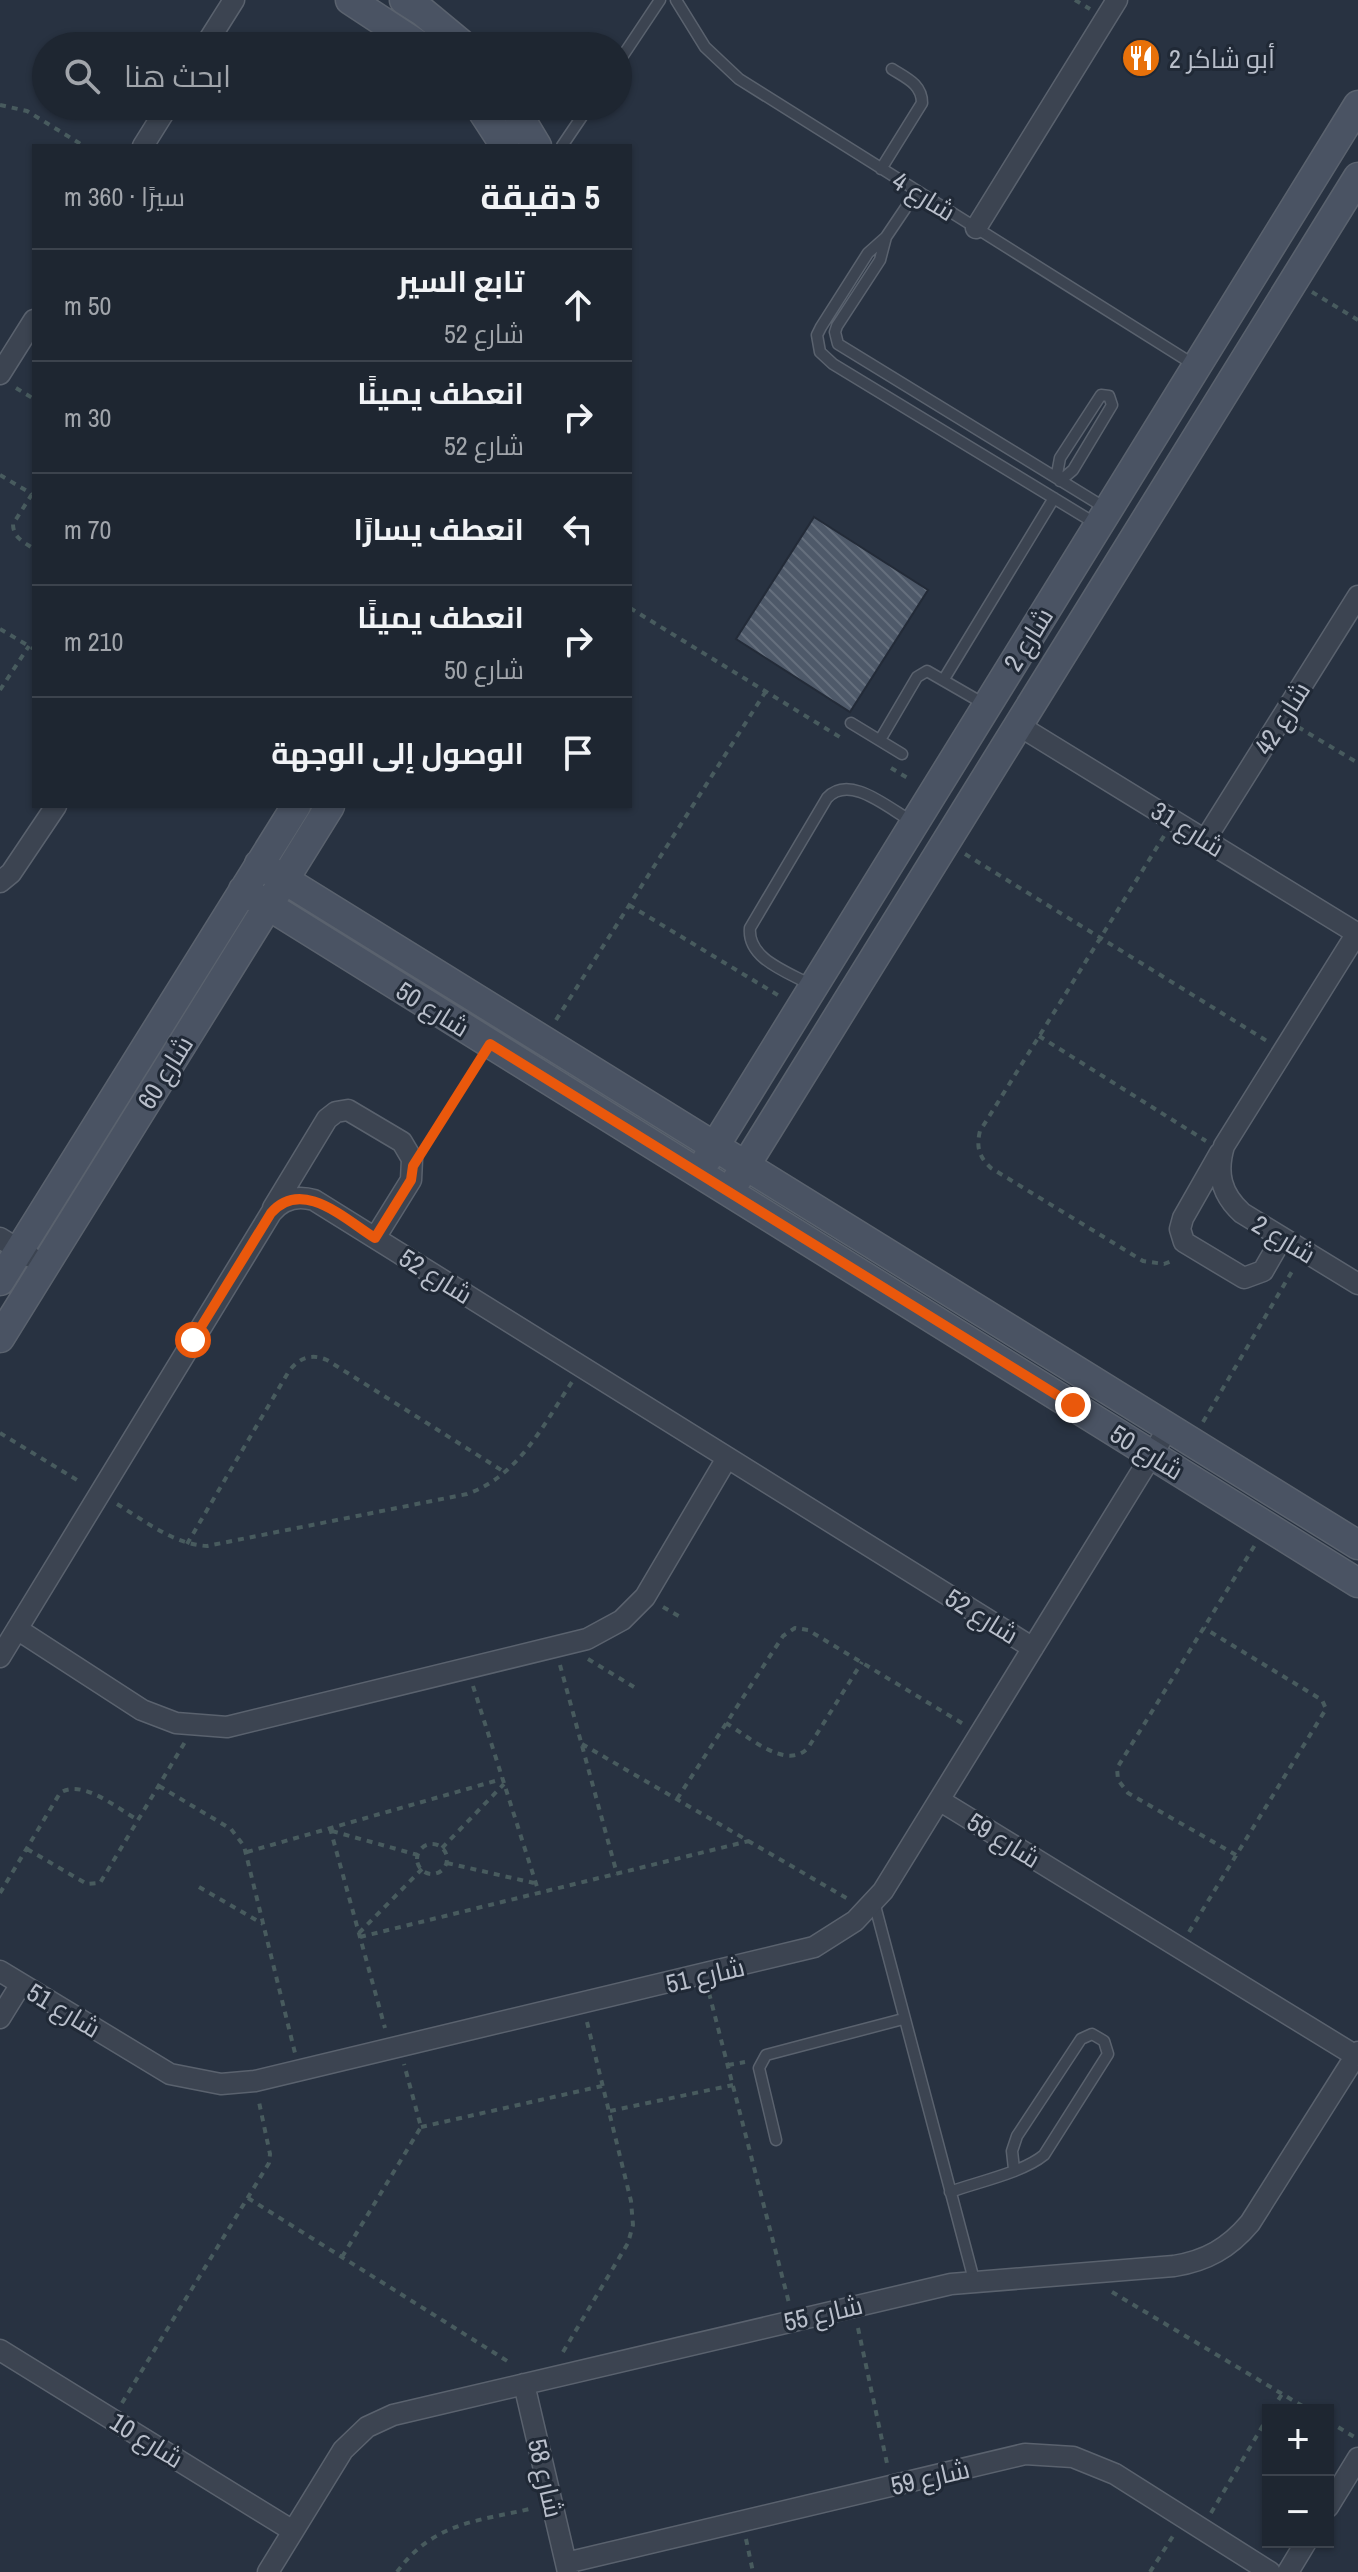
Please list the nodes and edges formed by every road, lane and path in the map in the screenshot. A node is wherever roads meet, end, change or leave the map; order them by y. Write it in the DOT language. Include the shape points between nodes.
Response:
graph roads {
  1 [pos="234,0"];
  2 [pos="350,0"];
  3 [pos="404,0"];
  4 [pos="660,0"];
  5 [pos="676,0"];
  6 [pos="1117,0"];
  7 [pos="214,32"];
  8 [pos="399,32"];
  9 [pos="447,32"];
  10 [pos="632,42"];
  11 [pos="892,69"];
  12 [pos="0,105"];
  13 [pos="32,114"];
  14 [pos="42,120"];
  15 [pos="159,120"];
  16 [pos="488,120"];
  17 [pos="521,120"];
  18 [pos="580,120"];
  19 [pos="1353,122"];
  20 [pos="81,144"];
  21 [pos="144,144"];
  22 [pos="504,144"];
  23 [pos="536,144"];
  24 [pos="563,144"];
  25 [pos="881,169"];
  26 [pos="1358,177"];
  27 [pos="917,191"];
  28 [pos="976,228"];
  29 [pos="886,237"];
  30 [pos="1293,281"];
  31 [pos="1358,320"];
  32 [pos="32,323"];
  33 [pos="835,338"];
  34 [pos="817,344"];
  35 [pos="1196,366"];
  36 [pos="0,374"];
  37 [pos="0,475"];
  38 [pos="1060,481"];
  39 [pos="32,494"];
  40 [pos="32,496"];
  41 [pos="1053,497"];
  42 [pos="1103,517"];
  43 [pos="32,548"];
  44 [pos="1358,596"];
  45 [pos="632,609"];
  46 [pos="0,629"];
  47 [pos="32,648"];
  48 [pos="944,679"];
  49 [pos="0,690"];
  50 [pos="766,691"];
  51 [pos="988,704"];
  52 [pos="1282,718"];
  53 [pos="851,723"];
  54 [pos="1018,725"];
  55 [pos="880,740"];
  56 [pos="856,747"];
  57 [pos="902,754"];
  58 [pos="881,762"];
  59 [pos="1358,763"];
  60 [pos="932,794"];
  61 [pos="55,808"];
  62 [pos="295,808"];
  63 [pos="329,808"];
  64 [pos="1174,821"];
  65 [pos="914,823"];
  66 [pos="1205,840"];
  67 [pos="946,842"];
  68 [pos="259,864"];
  69 [pos="284,879"];
  70 [pos="0,882"];
  71 [pos="243,890"];
  72 [pos="629,905"];
  73 [pos="268,906"];
  74 [pos="1358,934"];
  75 [pos="1100,938"];
  76 [pos="807,998"];
  77 [pos="1039,1036"];
  78 [pos="543,1040"];
  79 [pos="490,1044"];
  80 [pos="1284,1051"];
  81 [pos="715,1146"];
  82 [pos="1223,1148"];
  83 [pos="746,1165"];
  84 [pos="413,1166"];
  85 [pos="698,1173"];
  86 [pos="729,1192"];
  87 [pos="271,1213"];
  88 [pos="375,1238"];
  89 [pos="1282,1238"];
  90 [pos="10,1244"];
  91 [pos="1189,1247"];
  92 [pos="1304,1251"];
  93 [pos="45,1265"];
  94 [pos="0,1281"];
  95 [pos="1358,1284"];
  96 [pos="0,1338"];
  97 [pos="582,1367"];
  98 [pos="0,1433"];
  99 [pos="1180,1434"];
  100 [pos="1152,1455"];
  101 [pos="727,1458"];
  102 [pos="506,1473"];
  103 [pos="100,1494"];
  104 [pos="1266,1526"];
  105 [pos="187,1544"];
  106 [pos="1358,1545"];
  107 [pos="1358,1583"];
  108 [pos="1204,1628"];
  109 [pos="17,1629"];
  110 [pos="560,1646"];
  111 [pos="1033,1648"];
  112 [pos="0,1657"];
  113 [pos="862,1662"];
  114 [pos="468,1668"];
  115 [pos="634,1687"];
  116 [pos="726,1723"];
  117 [pos="194,1726"];
  118 [pos="980,1734"];
  119 [pos="582,1744"];
  120 [pos="503,1782"];
  121 [pos="159,1786"];
  122 [pos="677,1799"];
  123 [pos="939,1800"];
  124 [pos="139,1821"];
  125 [pos="330,1829"];
  126 [pos="749,1841"];
  127 [pos="442,1848"];
  128 [pos="27,1849"];
  129 [pos="246,1852"];
  130 [pos="418,1855"];
  131 [pos="1236,1855"];
  132 [pos="447,1863"];
  133 [pos="422,1869"];
  134 [pos="617,1874"];
  135 [pos="536,1883"];
  136 [pos="199,1887"];
  137 [pos="0,1893"];
  138 [pos="539,1893"];
  139 [pos="871,1906"];
  140 [pos="264,1925"];
  141 [pos="360,1935"];
  142 [pos="1179,1947"];
  143 [pos="0,1971"];
  144 [pos="704,1975"];
  145 [pos="21,1984"];
  146 [pos="583,2004"];
  147 [pos="0,2018"];
  148 [pos="903,2019"];
  149 [pos="396,2048"];
  150 [pos="1357,2054"];
  151 [pos="300,2071"];
  152 [pos="255,2081"];
  153 [pos="733,2085"];
  154 [pos="603,2086"];
  155 [pos="609,2111"];
  156 [pos="421,2127"];
  157 [pos="776,2140"];
  158 [pos="1014,2169"];
  159 [pos="950,2192"];
  160 [pos="248,2198"];
  161 [pos="342,2257"];
  162 [pos="1080,2273"];
  163 [pos="974,2280"];
  164 [pos="853,2306"];
  165 [pos="793,2320"];
  166 [pos="0,2350"];
  167 [pos="536,2381"];
  168 [pos="1282,2394"];
  169 [pos="1276,2404"];
  170 [pos="1299,2404"];
  171 [pos="112,2418"];
  172 [pos="1262,2425"];
  173 [pos="1334,2425"];
  174 [pos="1358,2439"];
  175 [pos="1358,2458"];
  176 [pos="892,2486"];
  177 [pos="1334,2497"];
  178 [pos="552,2504"];
  179 [pos="742,2521"];
  180 [pos="1193,2523"];
  181 [pos="293,2531"];
  182 [pos="1302,2548"];
  183 [pos="567,2568"];
  184 [pos="268,2572"];
  185 [pos="397,2572"];
  186 [pos="753,2572"];
  187 [pos="1150,2572"];
  188 [pos="1270,2572"];
  189 [pos="1288,2572"];
  1 -- 7 [label="street"];
  2 -- 8 [label="street"];
  3 -- 9 [label="street"];
  4 -- 10 [label="lane"];
  5 -- 25 [label="lane, شارع 4" via="705,47 739,79"];
  6 -- 28 [label="street"];
  11 -- 25 [label="lane" via="916,85 922,103"];
  12 -- 13 [label="path"];
  14 -- 20 [label="path"];
  15 -- 21 [label="street"];
  16 -- 22 [label="street"];
  17 -- 23 [label="street"];
  18 -- 24 [label="lane"];
  19 -- 35 [label="street, شارع 2"];
  25 -- 27 [label="lane, شارع 4"];
  26 -- 30 [label="street, شارع 2"];
  27 -- 28 [label="lane, شارع 4"];
  27 -- 29 [label="lane"];
  28 -- 35 [label="lane, شارع 4"];
  29 -- 33 [label="lane" via="880,260 837,326"];
  29 -- 34 [label="lane" via="868,253 821,327"];
  30 -- 31 [label="path"];
  30 -- 54 [label="street, شارع 2"];
  32 -- 36 [label="street"];
  33 -- 34 [label="lane"];
  33 -- 38 [label="lane" via="843,348"];
  34 -- 41 [label="lane" via="833,364"];
  35 -- 42 [label="street, شارع 2"];
  37 -- 39 [label="path"];
  38 -- 38 [label="lane" via="1073,470 1112,405 1109,396 1097,398 1060,458"];
  38 -- 41 [label="lane"];
  38 -- 42 [label="lane"];
  40 -- 43 [label="path" via="13,524 17,537"];
  41 -- 42 [label="lane"];
  41 -- 48 [label="lane"];
  42 -- 51 [label="street, شارع 2"];
  44 -- 52 [label="street, شارع 42"];
  45 -- 50 [label="path"];
  46 -- 47 [label="path"];
  47 -- 49 [label="path"];
  48 -- 51 [label="lane"];
  48 -- 55 [label="lane" via="927,671 917,677"];
  50 -- 56 [label="path"];
  50 -- 72 [label="path"];
  51 -- 54 [label="street" via="1004,687 1019,691 1024,696"];
  51 -- 54 [label="street" via="978,730 984,740 996,745"];
  51 -- 60 [label="street, شارع 2"];
  52 -- 59 [label="path"];
  52 -- 66 [label="street, شارع 42"];
  53 -- 55 [label="lane"];
  54 -- 64 [label="street, شارع 31"];
  54 -- 67 [label="street, شارع 2"];
  55 -- 57 [label="lane"];
  58 -- 60 [label="path"];
  60 -- 65 [label="street, شارع 2"];
  61 -- 70 [label="street"];
  62 -- 68 [label="street, شارع 60"];
  63 -- 69 [label="street, شارع 60"];
  64 -- 66 [label="street, شارع 31"];
  64 -- 75 [label="path"];
  65 -- 76 [label="street, شارع 2"];
  65 -- 76 [label="lane" via="854,788 839,789 827,798 752,921 749,935 758,955"];
  66 -- 74 [label="street, شارع 31"];
  67 -- 75 [label="path"];
  67 -- 83 [label="street, شارع 2"];
  68 -- 69 [label="street, شارع 50"];
  68 -- 71 [label="street, شارع 60"];
  69 -- 73 [label="street, شارع 60"];
  69 -- 78 [label="street, شارع 50"];
  71 -- 73 [label="street, شارع 50"];
  71 -- 90 [label="street, شارع 60"];
  72 -- 76 [label="path"];
  72 -- 78 [label="path"];
  73 -- 79 [label="street, شارع 50"];
  73 -- 93 [label="street, شارع 60"];
  74 -- 80 [label="street"];
  75 -- 77 [label="path"];
  75 -- 80 [label="path"];
  76 -- 81 [label="street, شارع 2"];
  77 -- 82 [label="path"];
  77 -- 91 [label="path" via="980,1131 978,1147 984,1162 1143,1261 1164,1264"];
  78 -- 81 [label="street, شارع 50"];
  79 -- 84 [label="path"];
  79 -- 85 [label="street, شارع 50"];
  80 -- 82 [label="street"];
  81 -- 83 [label="street, شارع 50"];
  81 -- 85 [label="street, شارع 2"];
  82 -- 89 [label="street, شارع 2" via="1219,1172 1227,1196 1242,1213"];
  82 -- 91 [label="street" via="1181,1224"];
  83 -- 86 [label="street, شارع 2"];
  83 -- 99 [label="street, شارع 50"];
  84 -- 87 [label="street" via="402,1142 348,1110 336,1112"];
  84 -- 88 [label="street" via="411,1180"];
  85 -- 86 [label="street, شارع 50"];
  86 -- 100 [label="street, شارع 50"];
  87 -- 88 [label="street, شارع 52" via="282,1202 306,1198"];
  87 -- 103 [label="street"];
  88 -- 97 [label="street, شارع 52"];
  89 -- 91 [label="street" via="1267,1266 1244,1278"];
  89 -- 92 [label="street, شارع 2"];
  90 -- 93 [label="street"];
  90 -- 94 [label="street, شارع 60"];
  92 -- 95 [label="street, شارع 2"];
  92 -- 99 [label="path"];
  93 -- 96 [label="street, شارع 60"];
  97 -- 101 [label="street, شارع 52"];
  97 -- 102 [label="path"];
  98 -- 103 [label="path"];
  99 -- 100 [label="street, شارع 51"];
  99 -- 106 [label="street, شارع 50"];
  100 -- 104 [label="street, شارع 50"];
  100 -- 111 [label="street, شارع 51"];
  101 -- 110 [label="street" via="645,1597 605,1631"];
  101 -- 111 [label="street, شارع 52"];
  102 -- 105 [label="path" via="467,1494 207,1546"];
  102 -- 105 [label="path" via="327,1360 307,1357 289,1371"];
  103 -- 105 [label="path"];
  103 -- 109 [label="street"];
  104 -- 107 [label="street, شارع 50"];
  104 -- 108 [label="path"];
  108 -- 131 [label="path" via="1118,1762 1117,1774 1128,1793"];
  108 -- 131 [label="path" via="1326,1706"];
  109 -- 112 [label="street"];
  109 -- 117 [label="street" via="142,1710"];
  110 -- 114 [label="street"];
  110 -- 115 [label="path"];
  110 -- 119 [label="path"];
  111 -- 118 [label="street, شارع 51"];
  113 -- 116 [label="path" via="808,1630 788,1631"];
  113 -- 116 [label="path" via="808,1748 797,1756 782,1757"];
  113 -- 118 [label="path"];
  114 -- 117 [label="street" via="227,1727"];
  114 -- 120 [label="path"];
  116 -- 122 [label="path"];
  117 -- 121 [label="path"];
  118 -- 123 [label="street, شارع 51"];
  119 -- 122 [label="path"];
  119 -- 134 [label="path"];
  120 -- 125 [label="path"];
  120 -- 127 [label="path"];
  120 -- 135 [label="path"];
  121 -- 124 [label="path"];
  121 -- 129 [label="path" via="231,1829"];
  122 -- 126 [label="path"];
  123 -- 139 [label="street, شارع 51"];
  123 -- 142 [label="street, شارع 59"];
  124 -- 128 [label="path" via="83,1788 66,1788"];
  124 -- 128 [label="path" via="104,1880 95,1884"];
  125 -- 129 [label="path"];
  125 -- 130 [label="path"];
  125 -- 141 [label="path"];
  126 -- 134 [label="path"];
  126 -- 139 [label="path"];
  127 -- 130 [label="path" via="428,1845"];
  127 -- 132 [label="path"];
  128 -- 137 [label="path"];
  129 -- 140 [label="path"];
  130 -- 133 [label="path"];
  131 -- 142 [label="path"];
  132 -- 133 [label="path" via="436,1873"];
  132 -- 135 [label="path"];
  133 -- 141 [label="path"];
  134 -- 138 [label="path"];
  135 -- 138 [label="path"];
  136 -- 140 [label="path"];
  138 -- 141 [label="path"];
  139 -- 144 [label="street, شارع 51" via="814,1947"];
  139 -- 148 [label="lane"];
  140 -- 151 [label="path"];
  141 -- 149 [label="path"];
  142 -- 150 [label="street, شارع 59"];
  143 -- 145 [label="street, شارع 51"];
  144 -- 146 [label="street, شارع 51"];
  144 -- 153 [label="path"];
  145 -- 147 [label="street"];
  145 -- 152 [label="street, شارع 51" via="170,2074 221,2084"];
  146 -- 149 [label="street, شارع 51"];
  146 -- 154 [label="path"];
  148 -- 157 [label="lane" via="766,2055 759,2068"];
  148 -- 159 [label="lane"];
  149 -- 151 [label="street, شارع 51"];
  149 -- 156 [label="path"];
  150 -- 162 [label="street, شارع 55" via="1250,2223 1230,2244 1189,2263"];
  151 -- 152 [label="street, شارع 51"];
  152 -- 160 [label="path" via="270,2158"];
  153 -- 155 [label="path"];
  153 -- 165 [label="path"];
  154 -- 155 [label="path"];
  154 -- 156 [label="path"];
  155 -- 167 [label="path" via="633,2213 632,2234"];
  156 -- 161 [label="path"];
  158 -- 158 [label="lane" via="1050,2149 1108,2054 1104,2041 1092,2034 1081,2039 1017,2136"];
  158 -- 159 [label="lane"];
  159 -- 163 [label="lane"];
  160 -- 161 [label="path"];
  160 -- 171 [label="path"];
  161 -- 167 [label="path"];
  162 -- 163 [label="street, شارع 55"];
  162 -- 168 [label="path"];
  163 -- 164 [label="street, شارع 55"];
  164 -- 165 [label="street, شارع 55"];
  164 -- 176 [label="path"];
  165 -- 167 [label="street, شارع 55"];
  166 -- 171 [label="street, شارع 10"];
  167 -- 178 [label="street, شارع 58"];
  167 -- 181 [label="street, شارع 55" via="393,2415 367,2427 343,2450"];
  168 -- 169 [label="path"];
  168 -- 170 [label="path"];
  171 -- 181 [label="street, شارع 10"];
  172 -- 180 [label="path"];
  173 -- 174 [label="path"];
  175 -- 177 [label="street"];
  176 -- 179 [label="street, شارع 59"];
  176 -- 180 [label="street, شارع 59" via="1025,2454 1057,2455 1115,2474"];
  178 -- 183 [label="street, شارع 58"];
  178 -- 185 [label="path" via="450,2528 419,2547"];
  179 -- 183 [label="street, شارع 59"];
  179 -- 186 [label="path"];
  180 -- 187 [label="path"];
  180 -- 188 [label="street, شارع 59"];
  181 -- 184 [label="street, شارع 55"];
  182 -- 189 [label="street"];
}
